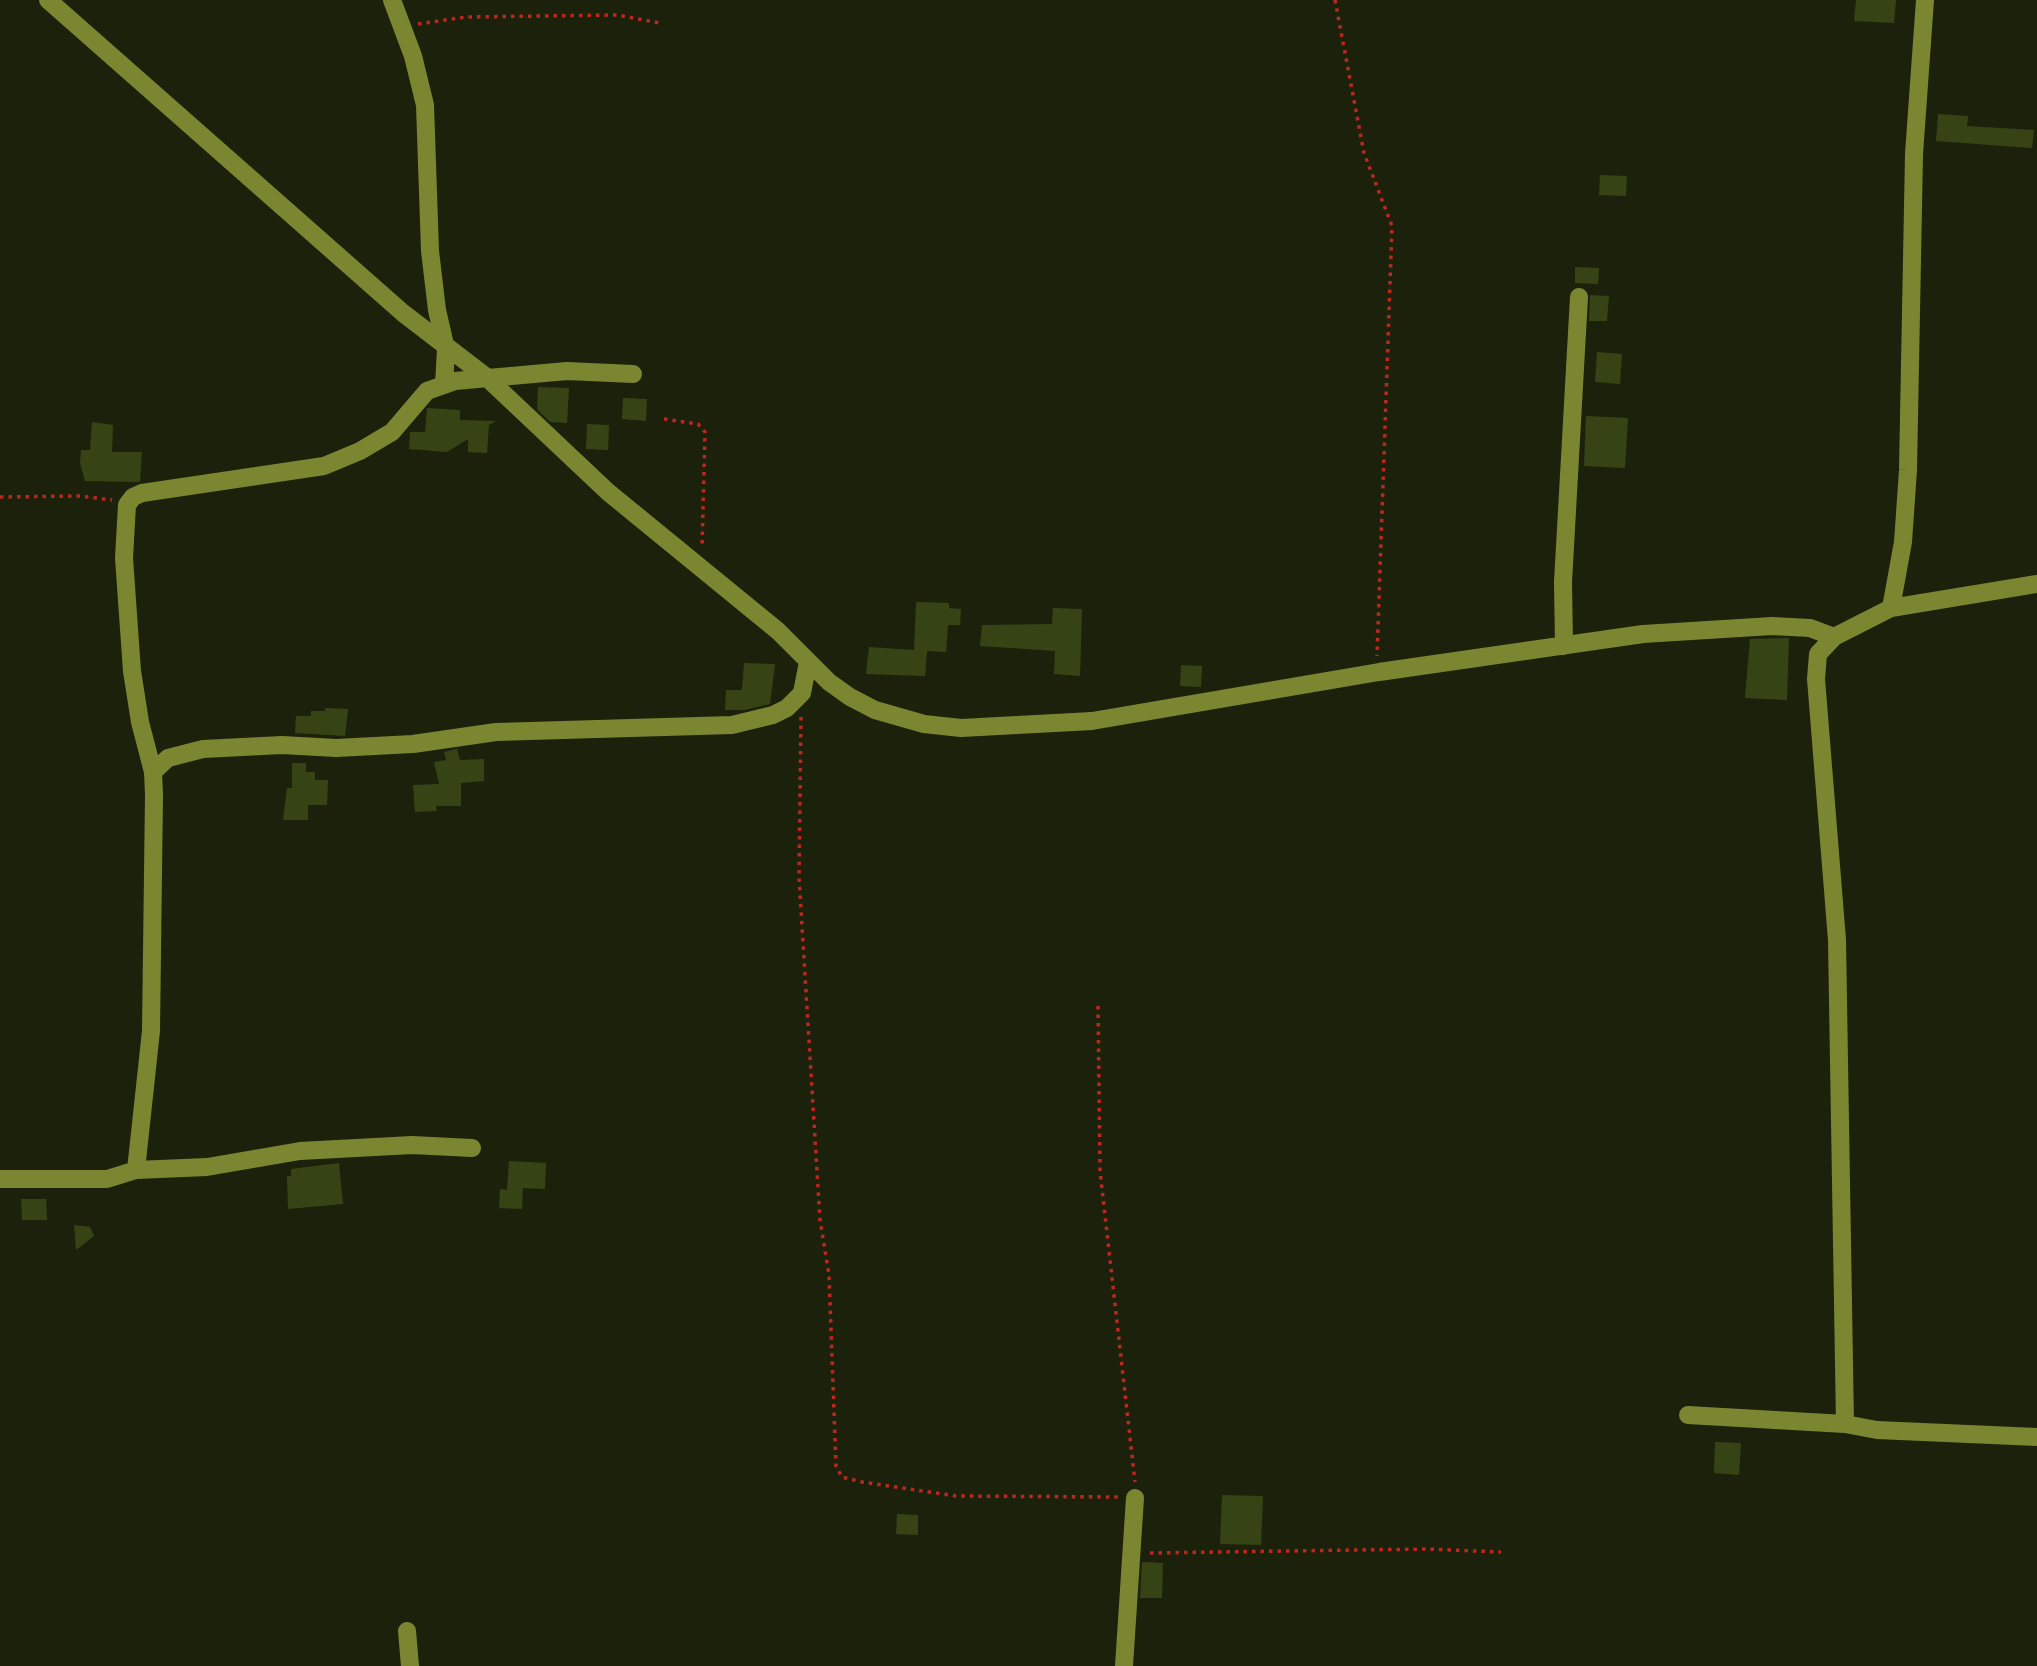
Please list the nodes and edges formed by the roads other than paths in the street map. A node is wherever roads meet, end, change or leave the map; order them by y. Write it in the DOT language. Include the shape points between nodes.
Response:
graph roads {
  1 [pos="48,0"];
  2 [pos="392,0"];
  3 [pos="1925,0"];
  4 [pos="1579,297"];
  5 [pos="446,349"];
  6 [pos="633,374"];
  7 [pos="485,376"];
  8 [pos="444,385"];
  9 [pos="2037,584"];
  10 [pos="1891,608"];
  11 [pos="1834,637"];
  12 [pos="1564,646"];
  13 [pos="808,662"];
  14 [pos="153,772"];
  15 [pos="472,1148"];
  16 [pos="136,1170"];
  17 [pos="0,1180"];
  18 [pos="1688,1415"];
  19 [pos="1845,1424"];
  20 [pos="2037,1437"];
  21 [pos="1135,1498"];
  22 [pos="407,1631"];
  23 [pos="410,1666"];
  24 [pos="1124,1666"];
  1 -- 5 [label="street"];
  2 -- 5 [label="street" via="425,105 430,251"];
  3 -- 10 [label="street" via="1914,154 1909,470"];
  4 -- 12 [label="street" via="1563,582"];
  5 -- 7 [label="street"];
  5 -- 8 [label="street"];
  6 -- 7 [label="street" via="587,371"];
  7 -- 8 [label="street"];
  7 -- 13 [label="street" via="608,492 778,631"];
  8 -- 14 [label="street" via="427,391 392,432 360,452 324,466 133,497 127,505 124,558 132,671"];
  9 -- 10 [label="street"];
  10 -- 11 [label="street"];
  11 -- 12 [label="street" via="1810,628 1772,626 1643,634"];
  11 -- 19 [label="street" via="1818,654 1816,679 1838,940"];
  12 -- 13 [label="street" via="1093,721 961,728 924,724 875,710 850,697"];
  13 -- 14 [label="street" via="802,693 787,708 732,725 496,732 413,744 336,748 203,749 168,758"];
  14 -- 16 [label="street" via="152,1031"];
  15 -- 16 [label="street" via="412,1145 300,1151 207,1167"];
  16 -- 17 [label="street" via="107,1180"];
  18 -- 19 [label="street"];
  19 -- 20 [label="street" via="1877,1430"];
  21 -- 24 [label="street"];
  22 -- 23 [label="street"];
}
